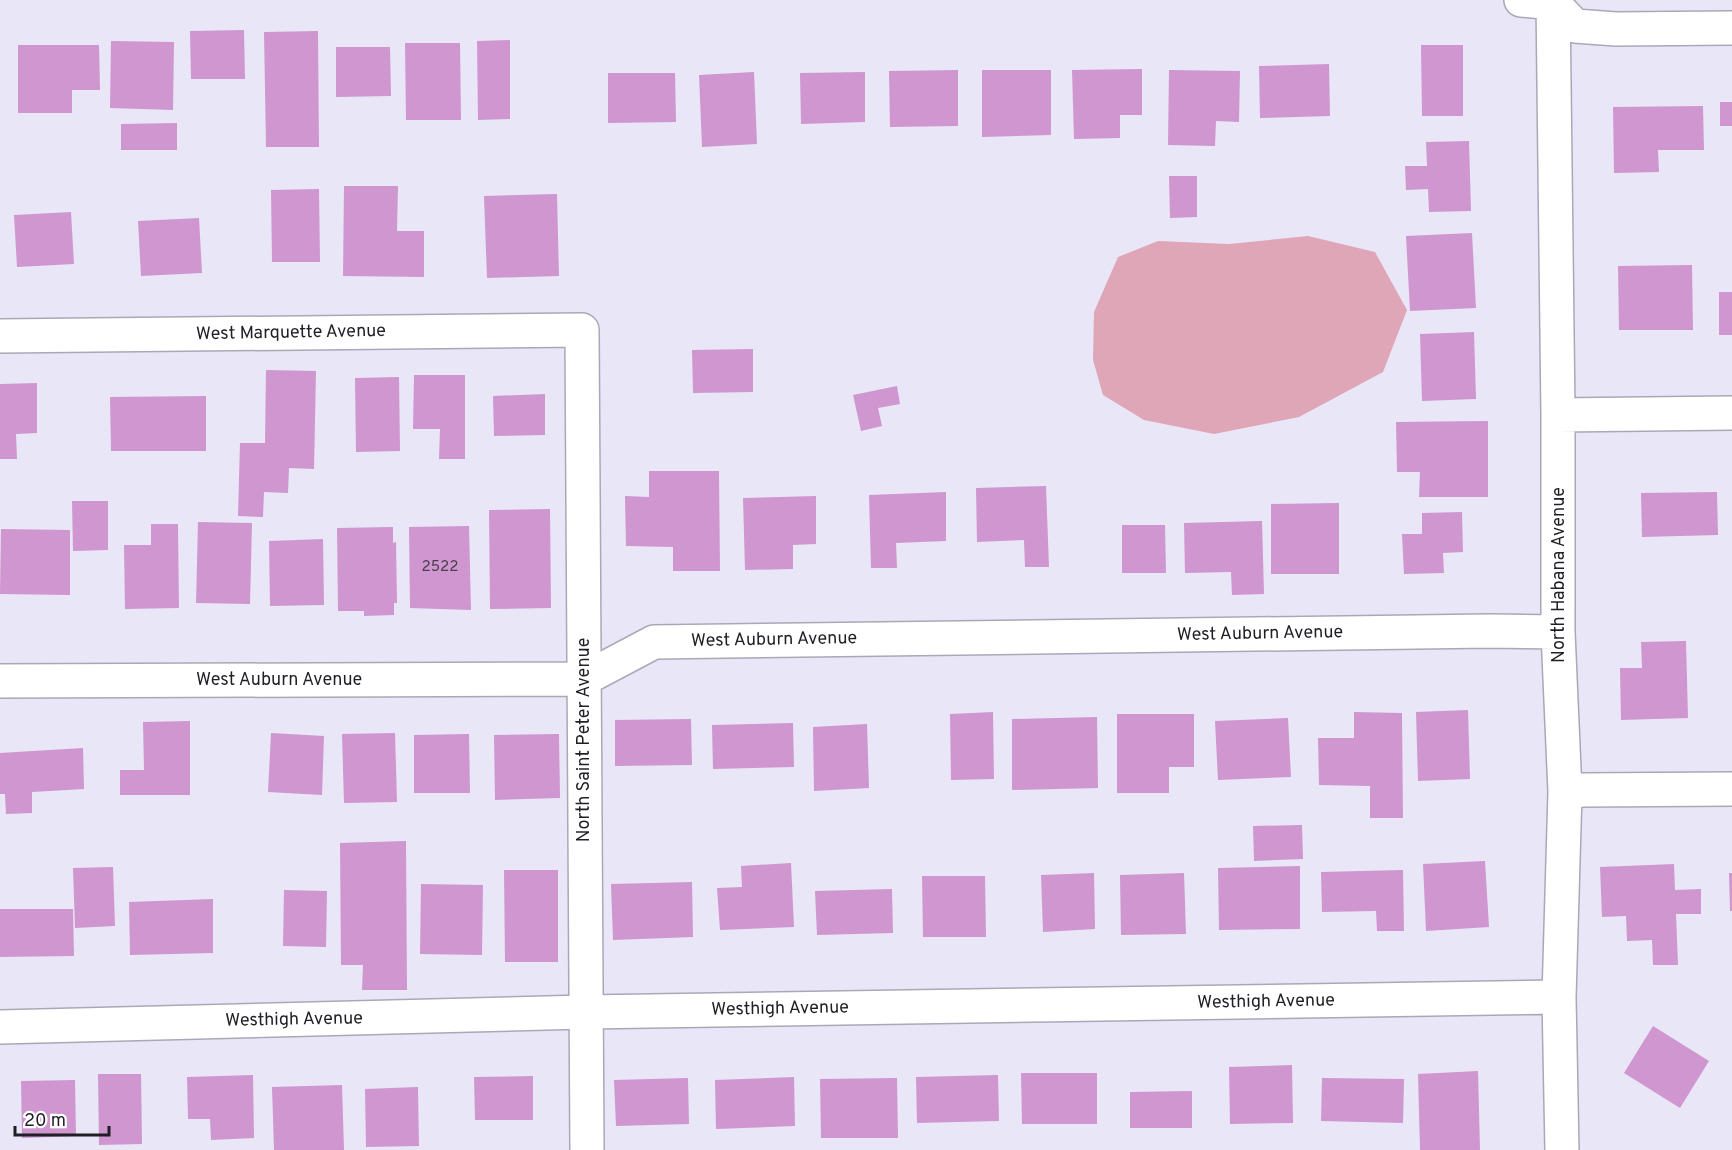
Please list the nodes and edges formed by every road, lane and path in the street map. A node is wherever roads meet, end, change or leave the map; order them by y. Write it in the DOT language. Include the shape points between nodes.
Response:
graph roads {
  1 [pos="1521,0"];
  2 [pos="1553,1"];
  3 [pos="1732,28"];
  4 [pos="582,330"];
  5 [pos="0,336"];
  6 [pos="1732,413"];
  7 [pos="1558,415"];
  8 [pos="1558,632"];
  9 [pos="584,679"];
  10 [pos="0,681"];
  11 [pos="1732,789"];
  12 [pos="1565,792"];
  13 [pos="1559,997"];
  14 [pos="585,1012"];
  15 [pos="0,1027"];
  16 [pos="587,1150"];
  17 [pos="1562,1150"];
  1 -- 2 [label="street"];
  2 -- 3 [label="street" via="1575,26"];
  2 -- 7 [label="street, North Habana Avenue"];
  4 -- 5 [label="street, West Marquette Avenue"];
  4 -- 9 [label="street, North Saint Peter Avenue"];
  6 -- 7 [label="street"];
  7 -- 8 [label="street, North Habana Avenue"];
  8 -- 9 [label="street, West Auburn Avenue" via="654,642"];
  8 -- 12 [label="street, North Habana Avenue"];
  9 -- 10 [label="street, West Auburn Avenue"];
  9 -- 14 [label="street, North Saint Peter Avenue"];
  11 -- 12 [label="street"];
  12 -- 13 [label="street, North Habana Avenue"];
  13 -- 14 [label="street, Westhigh Avenue"];
  13 -- 17 [label="street, North Habana Avenue"];
  14 -- 15 [label="street, Westhigh Avenue"];
  14 -- 16 [label="street, North Saint Peter Avenue"];
}
